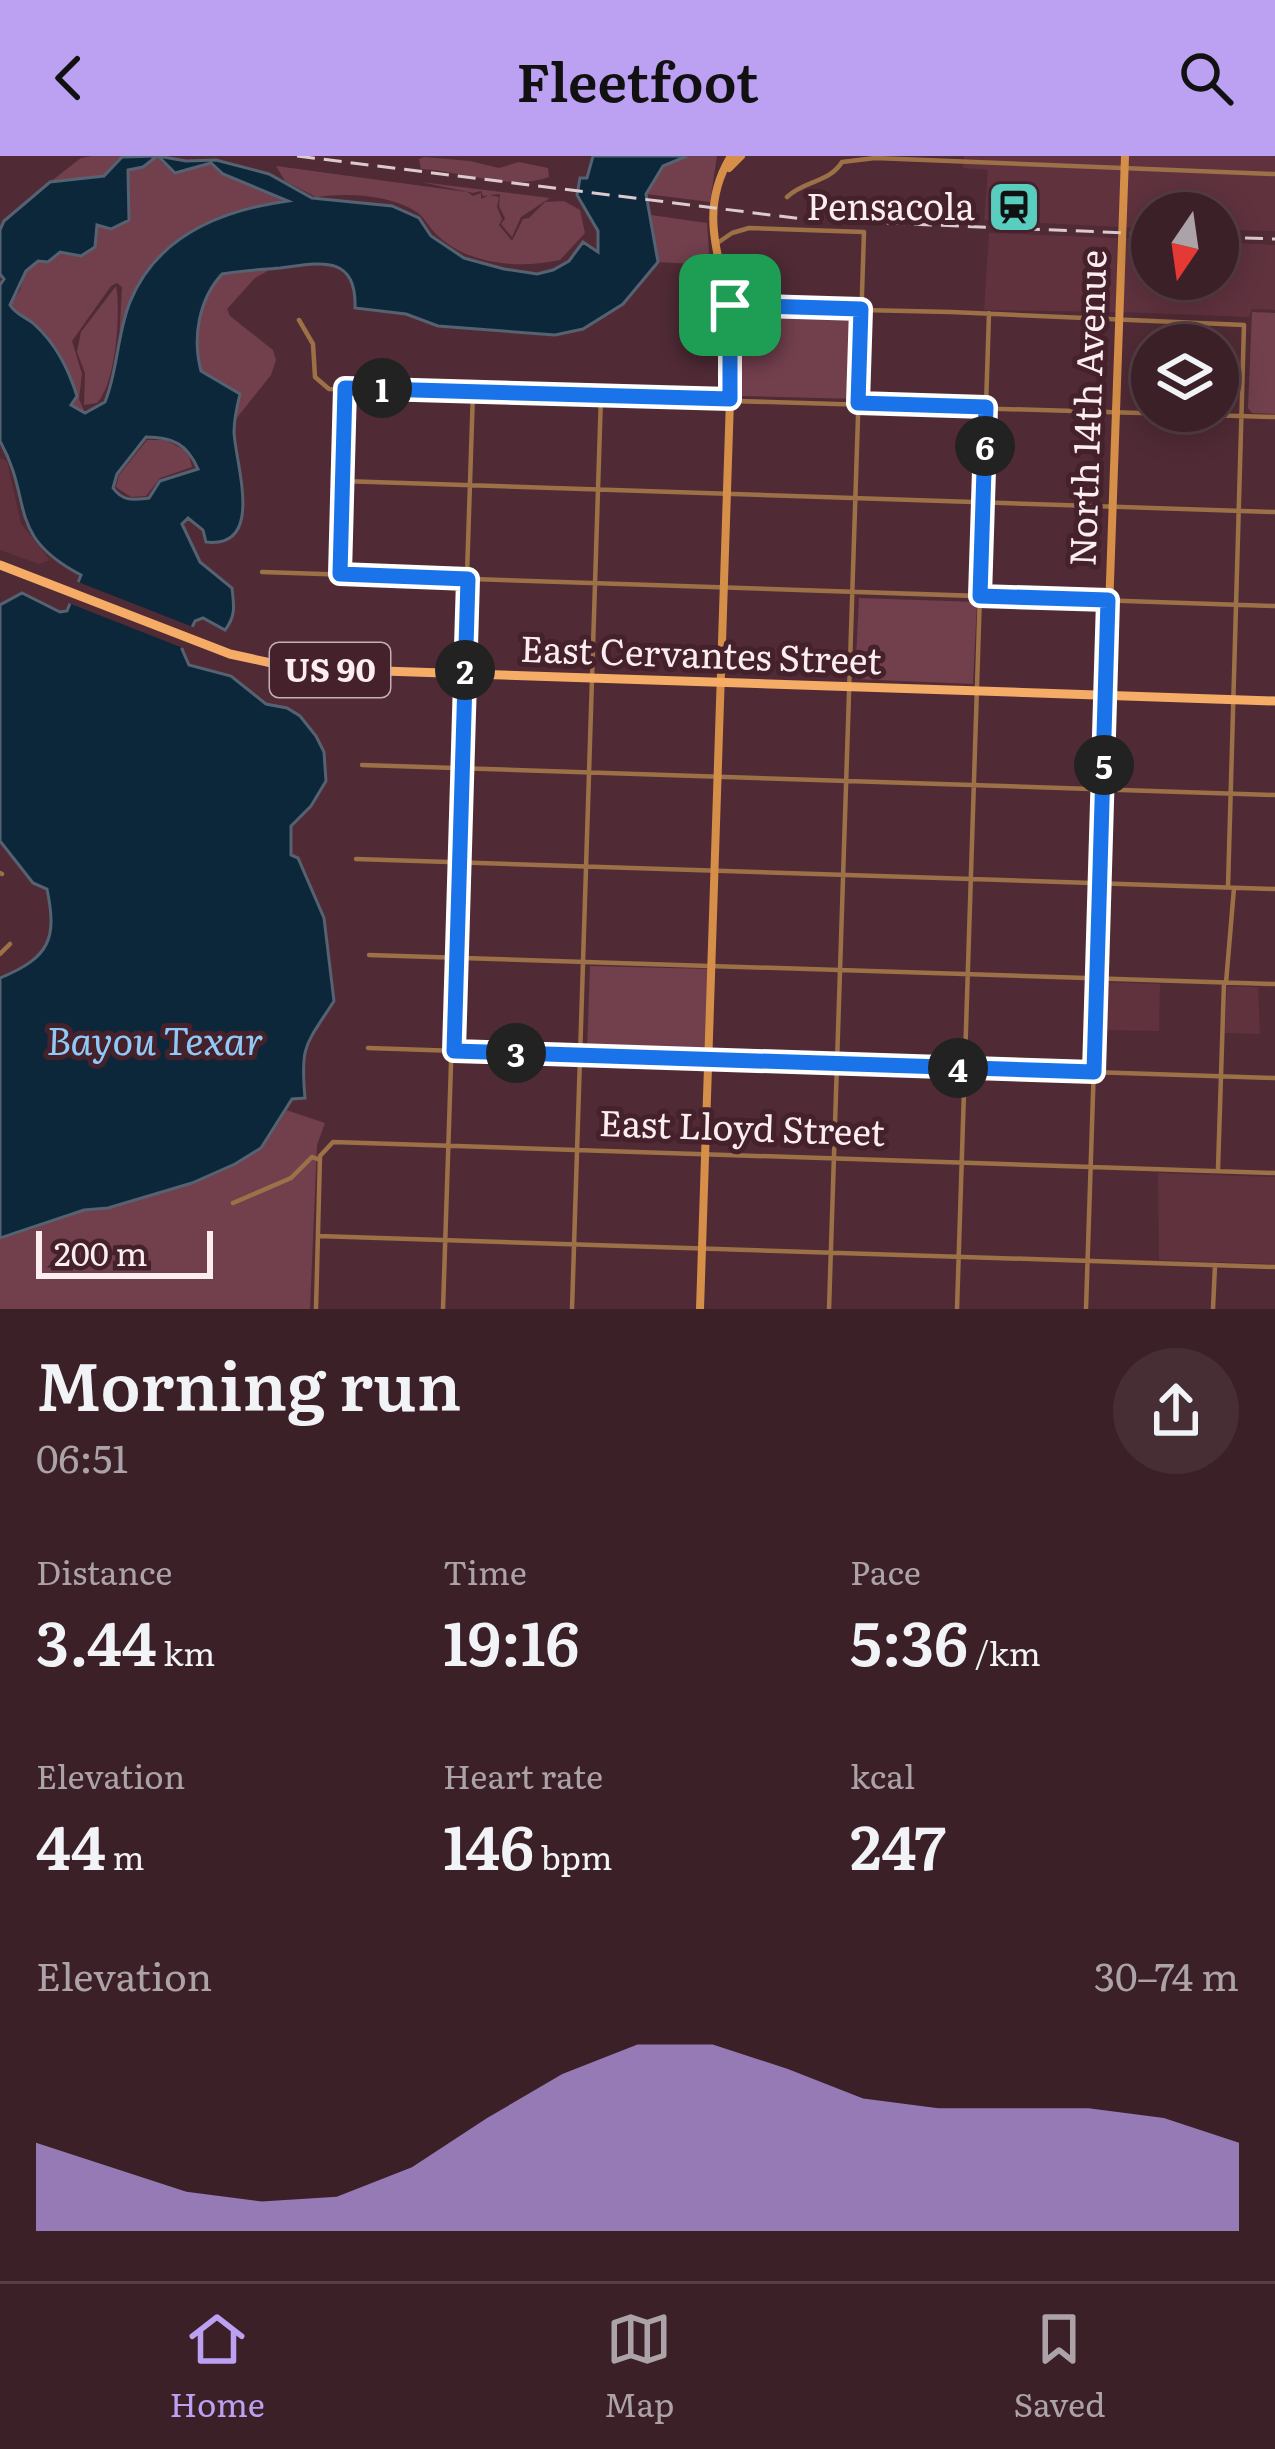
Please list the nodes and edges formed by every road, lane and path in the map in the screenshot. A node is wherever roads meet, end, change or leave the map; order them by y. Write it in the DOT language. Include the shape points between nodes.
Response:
graph roads {
  1 [pos="731,156"];
  2 [pos="741,156"];
  3 [pos="1125,156"];
  4 [pos="860,157"];
  5 [pos="1124,169"];
  6 [pos="1275,174"];
  7 [pos="717,184"];
  8 [pos="787,197"];
  9 [pos="714,246"];
  10 [pos="730,305"];
  11 [pos="681,307"];
  12 [pos="861,309"];
  13 [pos="989,313"];
  14 [pos="1119,318"];
  15 [pos="298,320"];
  16 [pos="345,388"];
  17 [pos="473,391"];
  18 [pos="601,395"];
  19 [pos="730,399"];
  20 [pos="858,403"];
  21 [pos="986,407"];
  22 [pos="1114,412"];
  23 [pos="1243,416"];
  24 [pos="1275,417"];
  25 [pos="343,482"];
  26 [pos="470,485"];
  27 [pos="598,490"];
  28 [pos="727,494"];
  29 [pos="855,498"];
  30 [pos="983,502"];
  31 [pos="1111,506"];
  32 [pos="1239,511"];
  33 [pos="1275,512"];
  34 [pos="0,566"];
  35 [pos="262,572"];
  36 [pos="340,574"];
  37 [pos="468,579"];
  38 [pos="596,583"];
  39 [pos="724,587"];
  40 [pos="852,592"];
  41 [pos="980,596"];
  42 [pos="1108,600"];
  43 [pos="1237,604"];
  44 [pos="1275,606"];
  45 [pos="464,674"];
  46 [pos="592,679"];
  47 [pos="721,682"];
  48 [pos="849,687"];
  49 [pos="977,691"];
  50 [pos="1106,695"];
  51 [pos="1233,699"];
  52 [pos="1275,701"];
  53 [pos="362,765"];
  54 [pos="461,768"];
  55 [pos="590,772"];
  56 [pos="718,776"];
  57 [pos="846,781"];
  58 [pos="974,785"];
  59 [pos="1103,789"];
  60 [pos="1230,793"];
  61 [pos="1275,795"];
  62 [pos="356,859"];
  63 [pos="458,862"];
  64 [pos="586,866"];
  65 [pos="715,871"];
  66 [pos="843,875"];
  67 [pos="971,879"];
  68 [pos="1100,883"];
  69 [pos="1231,888"];
  70 [pos="1275,889"];
  71 [pos="10,944"];
  72 [pos="0,954"];
  73 [pos="369,955"];
  74 [pos="455,958"];
  75 [pos="584,962"];
  76 [pos="712,966"];
  77 [pos="840,970"];
  78 [pos="968,974"];
  79 [pos="1096,979"];
  80 [pos="1225,982"];
  81 [pos="1275,984"];
  82 [pos="368,1048"];
  83 [pos="454,1051"];
  84 [pos="580,1055"];
  85 [pos="709,1059"];
  86 [pos="837,1064"];
  87 [pos="964,1068"];
  88 [pos="1094,1072"];
  89 [pos="1221,1076"];
  90 [pos="1275,1078"];
  91 [pos="451,1146"];
  92 [pos="578,1150"];
  93 [pos="706,1154"];
  94 [pos="833,1158"];
  95 [pos="320,1160"];
  96 [pos="962,1162"];
  97 [pos="1090,1167"];
  98 [pos="1218,1171"];
  99 [pos="1275,1173"];
  100 [pos="233,1203"];
  101 [pos="318,1236"];
  102 [pos="446,1240"];
  103 [pos="574,1244"];
  104 [pos="702,1248"];
  105 [pos="830,1252"];
  106 [pos="958,1257"];
  107 [pos="1088,1261"];
  108 [pos="1215,1265"];
  109 [pos="1275,1267"];
  110 [pos="316,1309"];
  111 [pos="443,1309"];
  112 [pos="572,1309"];
  113 [pos="700,1309"];
  114 [pos="829,1309"];
  115 [pos="957,1309"];
  116 [pos="1086,1309"];
  117 [pos="1214,1309"];
  1 -- 7 [label="street"];
  2 -- 7 [label="street"];
  3 -- 5 [label="street, North 14th Avenue"];
  4 -- 5 [label="street"];
  4 -- 8 [label="street"];
  5 -- 6 [label="street"];
  5 -- 14 [label="street, North 14th Avenue"];
  7 -- 9 [label="street"];
  9 -- 10 [label="street"];
  9 -- 12 [label="street" via="748,228 864,232"];
  10 -- 11 [label="street"];
  10 -- 12 [label="street"];
  10 -- 19 [label="street"];
  12 -- 13 [label="street"];
  12 -- 20 [label="street"];
  13 -- 14 [label="street"];
  13 -- 21 [label="street"];
  14 -- 22 [label="street, North 14th Avenue"];
  14 -- 23 [label="street" via="1244,325"];
  15 -- 16 [label="street" via="314,344 317,381"];
  16 -- 17 [label="street"];
  16 -- 25 [label="street"];
  17 -- 18 [label="street"];
  17 -- 26 [label="street"];
  18 -- 19 [label="street"];
  18 -- 27 [label="street"];
  19 -- 20 [label="street"];
  19 -- 28 [label="street"];
  20 -- 21 [label="street"];
  20 -- 29 [label="street"];
  21 -- 22 [label="street"];
  21 -- 30 [label="street"];
  22 -- 23 [label="street"];
  22 -- 31 [label="street, North 14th Avenue"];
  23 -- 24 [label="street"];
  23 -- 32 [label="street"];
  25 -- 26 [label="street"];
  25 -- 36 [label="street"];
  26 -- 27 [label="street"];
  26 -- 37 [label="street"];
  27 -- 28 [label="street"];
  27 -- 38 [label="street"];
  28 -- 29 [label="street"];
  28 -- 39 [label="street"];
  29 -- 30 [label="street"];
  29 -- 40 [label="street"];
  30 -- 31 [label="street"];
  30 -- 41 [label="street"];
  31 -- 32 [label="street"];
  31 -- 42 [label="street, North 14th Avenue"];
  32 -- 33 [label="street"];
  32 -- 43 [label="street"];
  34 -- 45 [label="main road, East Cervantes Street / US 90" via="249,660"];
  35 -- 36 [label="street"];
  36 -- 37 [label="street"];
  37 -- 38 [label="street"];
  37 -- 45 [label="street"];
  38 -- 39 [label="street"];
  38 -- 46 [label="street"];
  39 -- 40 [label="street"];
  39 -- 47 [label="street"];
  40 -- 41 [label="street"];
  40 -- 48 [label="street"];
  41 -- 42 [label="street"];
  41 -- 49 [label="street"];
  42 -- 43 [label="street"];
  42 -- 50 [label="street, North 14th Avenue"];
  43 -- 44 [label="street"];
  43 -- 51 [label="street"];
  45 -- 46 [label="main road, East Cervantes Street / US 90"];
  45 -- 54 [label="street"];
  46 -- 47 [label="main road, East Cervantes Street / US 90"];
  46 -- 55 [label="street"];
  47 -- 48 [label="main road, East Cervantes Street / US 90"];
  47 -- 56 [label="street"];
  48 -- 49 [label="main road, East Cervantes Street / US 90"];
  48 -- 57 [label="street"];
  49 -- 50 [label="main road, East Cervantes Street / US 90"];
  49 -- 58 [label="street"];
  50 -- 51 [label="main road, East Cervantes Street / US 90"];
  50 -- 59 [label="street, North 14th Avenue"];
  51 -- 52 [label="main road, East Cervantes Street / US 90"];
  51 -- 60 [label="street"];
  53 -- 54 [label="street"];
  54 -- 55 [label="street"];
  54 -- 63 [label="street"];
  55 -- 56 [label="street"];
  55 -- 64 [label="street"];
  56 -- 57 [label="street"];
  56 -- 65 [label="street"];
  57 -- 58 [label="street"];
  57 -- 66 [label="street"];
  58 -- 59 [label="street"];
  58 -- 67 [label="street"];
  59 -- 60 [label="street"];
  59 -- 68 [label="street, North 14th Avenue"];
  60 -- 61 [label="street"];
  60 -- 69 [label="street"];
  62 -- 63 [label="street"];
  63 -- 64 [label="street"];
  63 -- 74 [label="street"];
  64 -- 65 [label="street"];
  64 -- 75 [label="street"];
  65 -- 66 [label="street"];
  65 -- 76 [label="street"];
  66 -- 67 [label="street"];
  66 -- 77 [label="street"];
  67 -- 68 [label="street"];
  67 -- 78 [label="street"];
  68 -- 69 [label="street"];
  68 -- 79 [label="street, North 14th Avenue"];
  69 -- 70 [label="street"];
  69 -- 80 [label="street"];
  71 -- 72 [label="street"];
  73 -- 74 [label="street"];
  74 -- 75 [label="street"];
  74 -- 83 [label="street"];
  75 -- 76 [label="street"];
  75 -- 84 [label="street"];
  76 -- 77 [label="street"];
  76 -- 85 [label="street"];
  77 -- 78 [label="street"];
  77 -- 86 [label="street"];
  78 -- 79 [label="street"];
  78 -- 87 [label="street"];
  79 -- 80 [label="street"];
  79 -- 88 [label="street, North 14th Avenue"];
  80 -- 81 [label="street"];
  80 -- 89 [label="street"];
  82 -- 83 [label="street"];
  83 -- 84 [label="street"];
  83 -- 91 [label="street"];
  84 -- 85 [label="street"];
  84 -- 92 [label="street"];
  85 -- 86 [label="street"];
  85 -- 93 [label="street"];
  86 -- 87 [label="street"];
  86 -- 94 [label="street"];
  87 -- 88 [label="street"];
  87 -- 96 [label="street"];
  88 -- 89 [label="street"];
  88 -- 97 [label="street, North 14th Avenue"];
  89 -- 90 [label="street"];
  89 -- 98 [label="street"];
  91 -- 92 [label="street, East Lloyd Street"];
  91 -- 95 [label="street, East Lloyd Street" via="333,1142"];
  91 -- 102 [label="street"];
  92 -- 93 [label="street, East Lloyd Street"];
  92 -- 103 [label="street"];
  93 -- 94 [label="street, East Lloyd Street"];
  93 -- 104 [label="street"];
  94 -- 96 [label="street, East Lloyd Street"];
  94 -- 105 [label="street"];
  95 -- 100 [label="street, East Lloyd Street" via="312,1157 291,1178"];
  95 -- 101 [label="street"];
  96 -- 97 [label="street, East Lloyd Street"];
  96 -- 106 [label="street"];
  97 -- 98 [label="street, East Lloyd Street"];
  97 -- 107 [label="street, North 14th Avenue"];
  98 -- 99 [label="street, East Lloyd Street"];
  101 -- 102 [label="street"];
  101 -- 110 [label="street"];
  102 -- 103 [label="street"];
  102 -- 111 [label="street"];
  103 -- 104 [label="street"];
  103 -- 112 [label="street"];
  104 -- 105 [label="street"];
  104 -- 113 [label="street"];
  105 -- 106 [label="street"];
  105 -- 114 [label="street"];
  106 -- 107 [label="street"];
  106 -- 115 [label="street"];
  107 -- 108 [label="street"];
  107 -- 116 [label="street, North 14th Avenue"];
  108 -- 109 [label="street"];
  108 -- 117 [label="street"];
}
